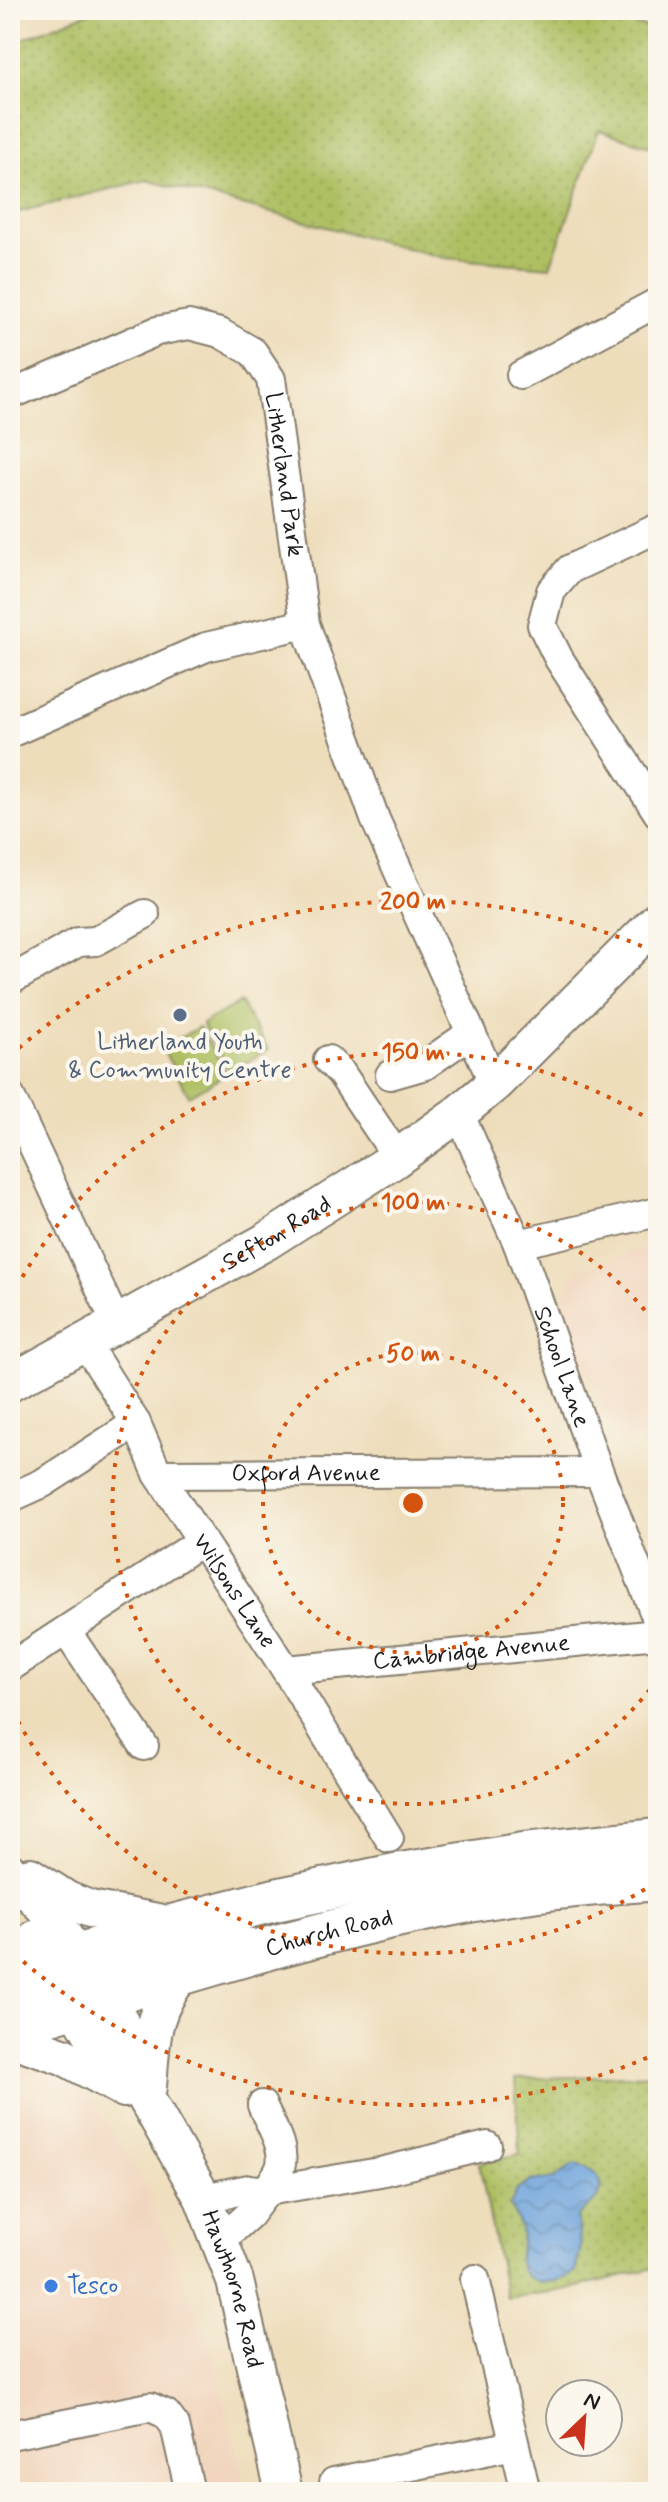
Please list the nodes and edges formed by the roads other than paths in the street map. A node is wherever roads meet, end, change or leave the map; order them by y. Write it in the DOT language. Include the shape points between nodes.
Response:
graph roads {
  1 [pos="658,302"];
  2 [pos="521,375"];
  3 [pos="10,395"];
  4 [pos="658,528"];
  5 [pos="305,624"];
  6 [pos="10,733"];
  7 [pos="658,813"];
  8 [pos="145,914"];
  9 [pos="658,920"];
  10 [pos="11,980"];
  11 [pos="471,1033"];
  12 [pos="328,1060"];
  13 [pos="390,1075"];
  14 [pos="494,1084"];
  15 [pos="10,1096"];
  16 [pos="459,1113"];
  17 [pos="397,1157"];
  18 [pos="658,1212"];
  19 [pos="518,1244"];
  20 [pos="117,1325"];
  21 [pos="85,1343"];
  22 [pos="10,1383"];
  23 [pos="136,1423"];
  24 [pos="599,1472"];
  25 [pos="158,1474"];
  26 [pos="10,1498"];
  27 [pos="202,1541"];
  28 [pos="658,1622"];
  29 [pos="66,1631"];
  30 [pos="658,1634"];
  31 [pos="10,1667"];
  32 [pos="286,1670"];
  33 [pos="144,1746"];
  34 [pos="389,1838"];
  35 [pos="658,1840"];
  36 [pos="10,1870"];
  37 [pos="658,1879"];
  38 [pos="10,1882"];
  39 [pos="173,1926"];
  40 [pos="260,1950"];
  41 [pos="182,1974"];
  42 [pos="67,1978"];
  43 [pos="10,1993"];
  44 [pos="10,2025"];
  45 [pos="10,2038"];
  46 [pos="147,2100"];
  47 [pos="262,2105"];
  48 [pos="487,2146"];
  49 [pos="267,2191"];
  50 [pos="203,2198"];
  51 [pos="220,2241"];
  52 [pos="475,2279"];
  53 [pos="10,2435"];
  54 [pos="514,2445"];
  55 [pos="334,2482"];
  56 [pos="190,2492"];
  57 [pos="284,2492"];
  58 [pos="526,2492"];
  1 -- 2 [label="street"];
  3 -- 5 [label="street, Litherland Park" via="157,331 189,325 220,333 253,352 271,379"];
  4 -- 7 [label="street" via="570,569 551,591 542,625"];
  5 -- 6 [label="street" via="206,647"];
  5 -- 11 [label="street, Litherland Park" via="375,819"];
  8 -- 10 [label="street" via="96,941 78,942"];
  9 -- 14 [label="main road, Sefton Road"];
  11 -- 13 [label="street" via="425,1065"];
  11 -- 14 [label="street, Litherland Park"];
  12 -- 17 [label="street"];
  14 -- 16 [label="main road, Sefton Road"];
  15 -- 20 [label="street"];
  16 -- 17 [label="main road, Sefton Road"];
  16 -- 19 [label="street, School Lane"];
  17 -- 20 [label="main road, Sefton Road" via="267,1241"];
  18 -- 19 [label="street"];
  19 -- 24 [label="street, School Lane"];
  20 -- 21 [label="main road, Sefton Road"];
  21 -- 22 [label="main road, Sefton Road"];
  21 -- 23 [label="street, Wilsons Lane"];
  23 -- 25 [label="street, Wilsons Lane"];
  23 -- 26 [label="street"];
  24 -- 25 [label="street, Oxford Avenue"];
  24 -- 28 [label="street, School Lane"];
  25 -- 27 [label="street, Wilsons Lane"];
  27 -- 29 [label="street"];
  27 -- 32 [label="street, Wilsons Lane"];
  29 -- 31 [label="street"];
  29 -- 33 [label="street"];
  30 -- 32 [label="street, Cambridge Avenue"];
  32 -- 34 [label="street, Wilsons Lane"];
  35 -- 39 [label="highway, Church Road" via="395,1875"];
  36 -- 39 [label="main road" via="90,1909"];
  36 -- 42 [label="main road, Hawthorne Road" via="46,1909"];
  37 -- 40 [label="highway, Church Road" via="453,1904"];
  38 -- 42 [label="main road, Hawthorne Road"];
  39 -- 42 [label="highway, Church Road"];
  40 -- 41 [label="highway, Church Road"];
  40 -- 42 [label="main road" via="222,1940"];
  41 -- 42 [label="highway, Church Road"];
  41 -- 46 [label="main road" via="157,2014"];
  42 -- 43 [label="main road"];
  42 -- 44 [label="highway, Church Road"];
  42 -- 46 [label="main road, Hawthorne Road" via="120,2022"];
  45 -- 46 [label="main road" via="63,2056"];
  46 -- 50 [label="main road, Hawthorne Road"];
  47 -- 49 [label="street" via="282,2160"];
  48 -- 49 [label="street" via="380,2172"];
  49 -- 50 [label="street"];
  49 -- 51 [label="street"];
  50 -- 51 [label="main road, Hawthorne Road"];
  51 -- 57 [label="main road, Hawthorne Road" via="235,2281"];
  52 -- 54 [label="street"];
  53 -- 56 [label="street" via="150,2407 166,2414 175,2426"];
  54 -- 55 [label="street"];
  54 -- 58 [label="street"];
}
